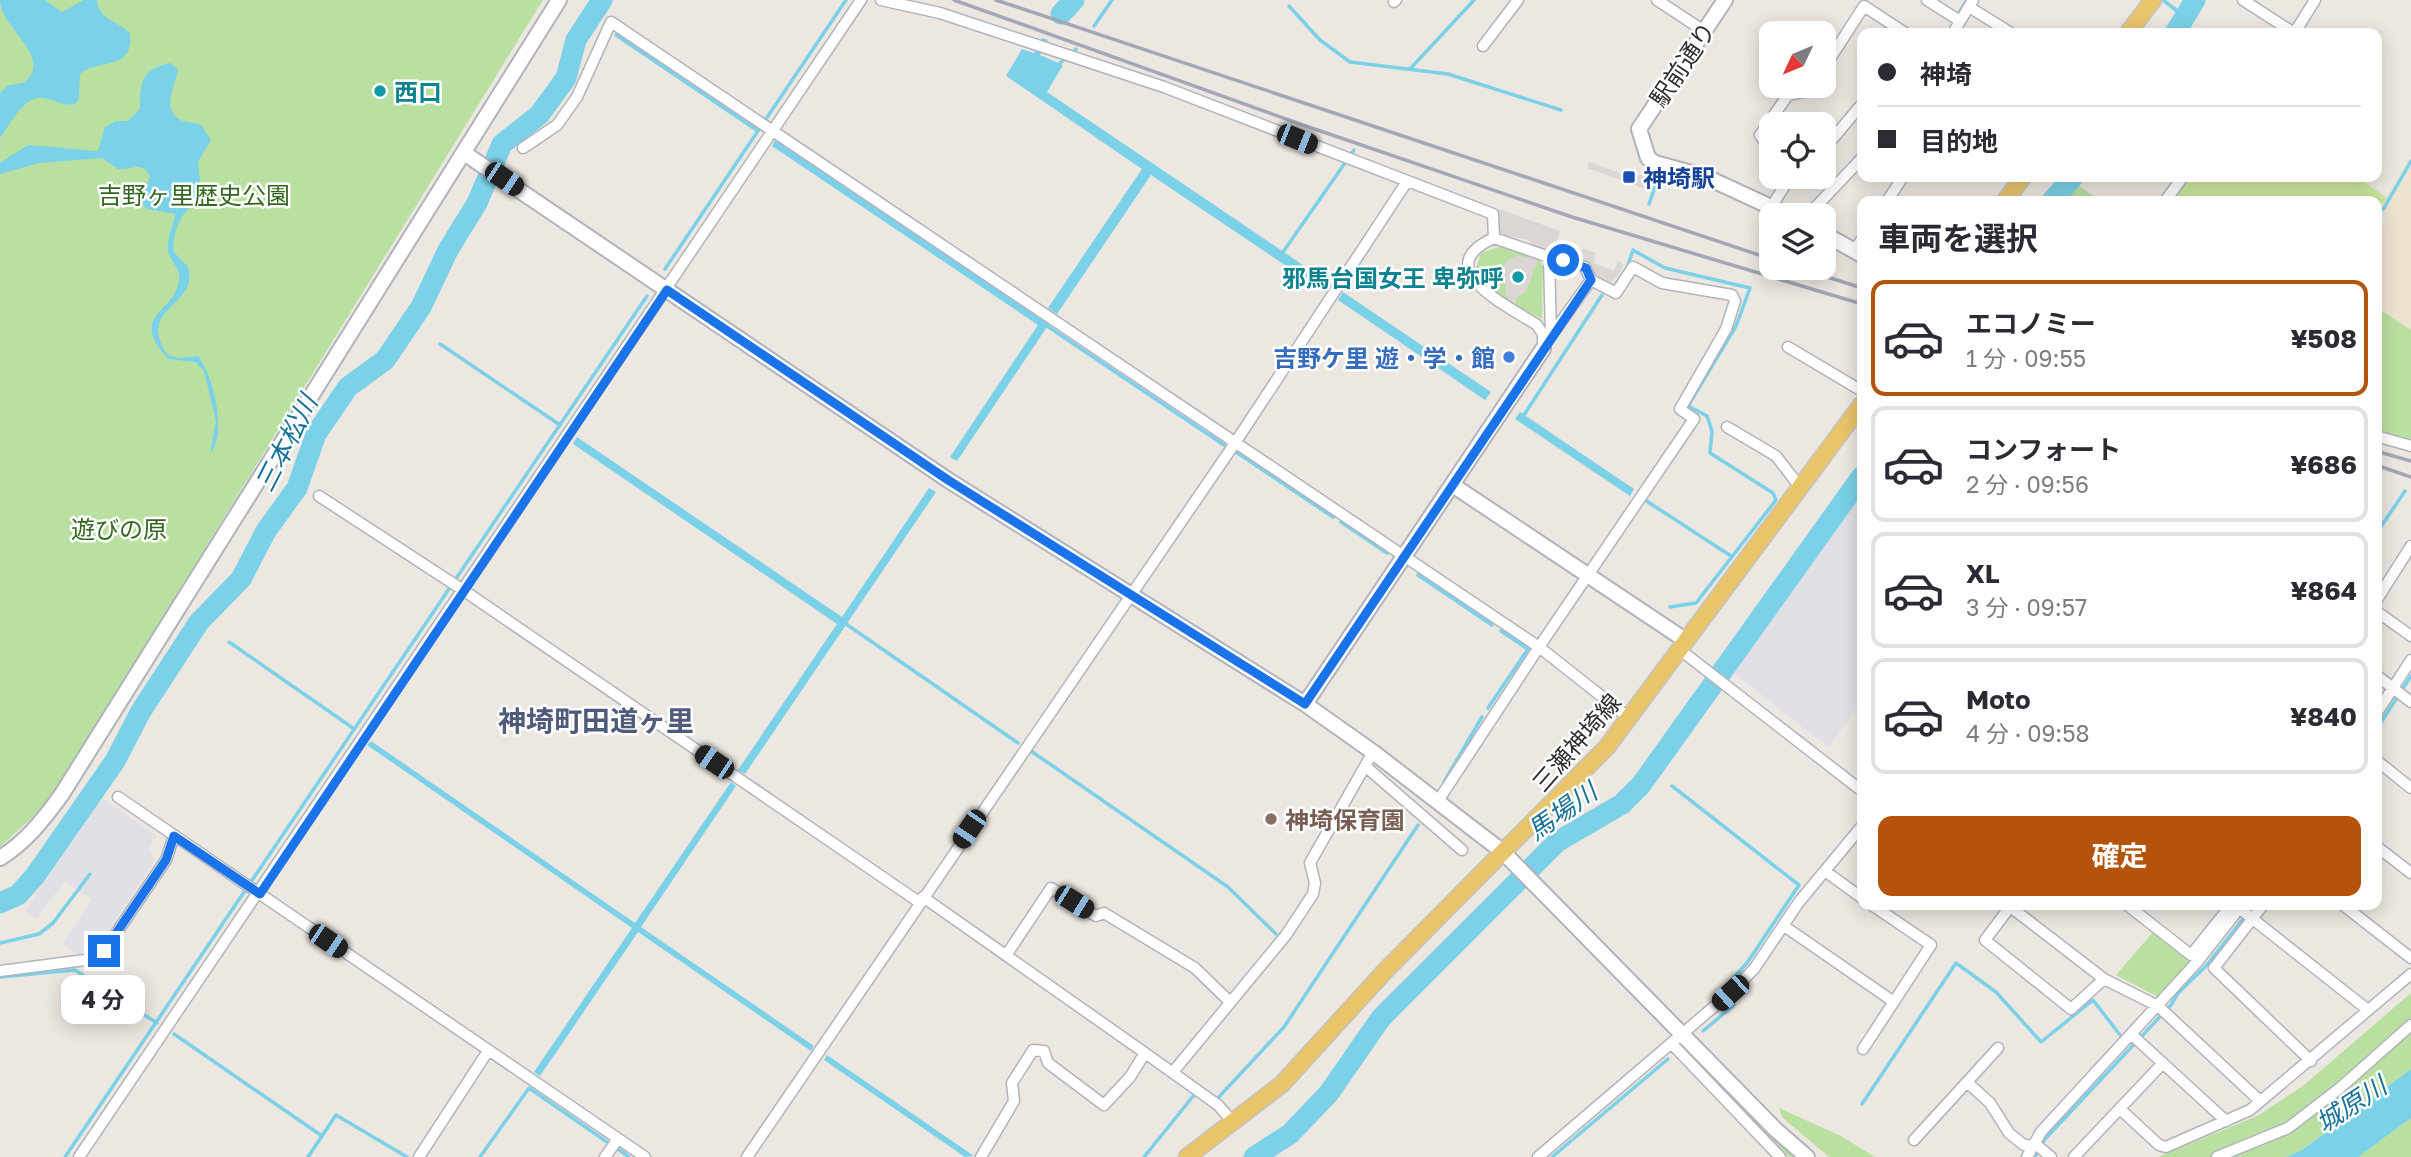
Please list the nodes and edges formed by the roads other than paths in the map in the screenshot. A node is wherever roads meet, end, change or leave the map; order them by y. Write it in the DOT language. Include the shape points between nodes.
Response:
graph roads {
  1 [pos="559,0"];
  2 [pos="861,0"];
  3 [pos="881,0"];
  4 [pos="1518,0"];
  5 [pos="1657,0"];
  6 [pos="1725,0"];
  7 [pos="1927,0"];
  8 [pos="2152,0"];
  9 [pos="2243,0"];
  10 [pos="2315,0"];
  11 [pos="1971,4"];
  12 [pos="1956,19"];
  13 [pos="1897,28"];
  14 [pos="1954,28"];
  15 [pos="2004,28"];
  16 [pos="2132,28"];
  17 [pos="2287,28"];
  18 [pos="2298,28"];
  19 [pos="1704,31"];
  20 [pos="1483,46"];
  21 [pos="1836,49"];
  22 [pos="1857,110"];
  23 [pos="766,127"];
  24 [pos="1836,135"];
  25 [pos="523,148"];
  26 [pos="470,157"];
  27 [pos="1857,163"];
  28 [pos="1406,183"];
  29 [pos="1765,203"];
  30 [pos="1819,203"];
  31 [pos="1494,239"];
  32 [pos="1836,239"];
  33 [pos="1857,247"];
  34 [pos="1549,257"];
  35 [pos="1591,280"];
  36 [pos="667,290"];
  37 [pos="1551,336"];
  38 [pos="1788,347"];
  39 [pos="1543,349"];
  40 [pos="1857,388"];
  41 [pos="1857,411"];
  42 [pos="1727,427"];
  43 [pos="2382,438"];
  44 [pos="1234,443"];
  45 [pos="2411,446"];
  46 [pos="1454,485"];
  47 [pos="1800,488"];
  48 [pos="319,496"];
  49 [pos="2411,546"];
  50 [pos="1405,557"];
  51 [pos="1588,575"];
  52 [pos="456,586"];
  53 [pos="2382,592"];
  54 [pos="1129,596"];
  55 [pos="2382,615"];
  56 [pos="2411,636"];
  57 [pos="1682,644"];
  58 [pos="1539,647"];
  59 [pos="2411,660"];
  60 [pos="2382,679"];
  61 [pos="2402,694"];
  62 [pos="1305,704"];
  63 [pos="2382,709"];
  64 [pos="1629,719"];
  65 [pos="1373,752"];
  66 [pos="1365,766"];
  67 [pos="2382,766"];
  68 [pos="1857,786"];
  69 [pos="2411,788"];
  70 [pos="118,797"];
  71 [pos="1438,801"];
  72 [pos="1857,832"];
  73 [pos="174,836"];
  74 [pos="1853,837"];
  75 [pos="1857,840"];
  76 [pos="1462,850"];
  77 [pos="2382,850"];
  78 [pos="0,858"];
  79 [pos="1509,858"];
  80 [pos="1825,871"];
  81 [pos="2411,873"];
  82 [pos="257,891"];
  83 [pos="1857,894"];
  84 [pos="921,900"];
  85 [pos="1880,910"];
  86 [pos="2006,910"];
  87 [pos="2014,910"];
  88 [pos="2133,910"];
  89 [pos="2235,910"];
  90 [pos="2236,910"];
  91 [pos="2242,910"];
  92 [pos="2259,910"];
  93 [pos="2349,910"];
  94 [pos="2252,919"];
  95 [pos="1784,926"];
  96 [pos="1007,954"];
  97 [pos="2411,958"];
  98 [pos="0,971"];
  99 [pos="2411,974"];
  100 [pos="2104,979"];
  101 [pos="1230,1002"];
  102 [pos="1894,1002"];
  103 [pos="2158,1006"];
  104 [pos="2368,1010"];
  105 [pos="2411,1025"];
  106 [pos="2132,1035"];
  107 [pos="1678,1040"];
  108 [pos="1998,1048"];
  109 [pos="1863,1049"];
  110 [pos="488,1051"];
  111 [pos="1145,1053"];
  112 [pos="2311,1061"];
  113 [pos="2163,1063"];
  114 [pos="1173,1072"];
  115 [pos="1967,1082"];
  116 [pos="2259,1100"];
  117 [pos="2120,1109"];
  118 [pos="2226,1121"];
  119 [pos="1233,1122"];
  120 [pos="618,1139"];
  121 [pos="1914,1140"];
  122 [pos="2042,1149"];
  123 [pos="79,1157"];
  124 [pos="419,1157"];
  125 [pos="605,1157"];
  126 [pos="645,1157"];
  127 [pos="747,1157"];
  128 [pos="981,1157"];
  129 [pos="1187,1157"];
  130 [pos="1538,1157"];
  131 [pos="1780,1157"];
  132 [pos="1807,1157"];
  133 [pos="2027,1157"];
  134 [pos="2074,1157"];
  135 [pos="2217,1157"];
  1 -- 26 [label="street"];
  2 -- 23 [label="street"];
  3 -- 28 [label="street" via="940,13 1177,92"];
  4 -- 20 [label="street"];
  5 -- 19 [label="street"];
  6 -- 19 [label="street, 駅前通り"];
  7 -- 12 [label="street"];
  8 -- 16 [label="main road"];
  9 -- 17 [label="street"];
  10 -- 18 [label="street"];
  11 -- 12 [label="street"];
  11 -- 15 [label="street"];
  12 -- 14 [label="street"];
  13 -- 21 [label="street" via="1864,6"];
  19 -- 29 [label="street, 駅前通り" via="1639,129 1648,158"];
  22 -- 24 [label="street"];
  23 -- 25 [label="street" via="611,22 577,97 557,125"];
  23 -- 36 [label="street"];
  23 -- 44 [label="street"];
  26 -- 36 [label="street" via="501,183"];
  26 -- 78 [label="street" via="62,794 40,824"];
  27 -- 30 [label="street"];
  28 -- 31 [label="street" via="1493,214"];
  28 -- 44 [label="street"];
  31 -- 34 [label="street"];
  31 -- 39 [label="street" via="1479,245 1468,259 1467,272 1477,286 1536,325"];
  32 -- 33 [label="street"];
  34 -- 35 [label="street" via="1586,268"];
  34 -- 37 [label="street"];
  35 -- 37 [label="street"];
  35 -- 51 [label="street" via="1616,293 1633,267 1662,283 1732,295 1735,301 1726,330 1680,409 1694,419"];
  36 -- 52 [label="street"];
  36 -- 54 [label="street"];
  37 -- 39 [label="street"];
  38 -- 40 [label="street"];
  39 -- 46 [label="street"];
  41 -- 47 [label="main road, 三瀬神埼線"];
  42 -- 47 [label="street" via="1776,456"];
  43 -- 45 [label="street"];
  44 -- 50 [label="street"];
  44 -- 54 [label="street"];
  46 -- 50 [label="street"];
  46 -- 51 [label="street"];
  47 -- 57 [label="main road, 三瀬神埼線"];
  48 -- 52 [label="street"];
  49 -- 53 [label="street"];
  50 -- 58 [label="street"];
  50 -- 62 [label="street"];
  51 -- 57 [label="street"];
  51 -- 58 [label="street"];
  52 -- 82 [label="street"];
  52 -- 84 [label="street"];
  54 -- 62 [label="street"];
  54 -- 84 [label="street"];
  55 -- 56 [label="street"];
  57 -- 64 [label="main road, 三瀬神埼線"];
  57 -- 68 [label="street" via="1708,671"];
  58 -- 64 [label="street"];
  58 -- 71 [label="street"];
  59 -- 61 [label="street"];
  60 -- 61 [label="street"];
  61 -- 63 [label="street"];
  62 -- 65 [label="street"];
  64 -- 79 [label="main road, 三瀬神埼線"];
  65 -- 66 [label="street"];
  65 -- 71 [label="street"];
  66 -- 76 [label="street"];
  66 -- 101 [label="street" via="1310,863 1315,883 1312,894 1286,935"];
  67 -- 69 [label="street"];
  70 -- 73 [label="street"];
  71 -- 79 [label="street"];
  72 -- 74 [label="street"];
  73 -- 82 [label="street"];
  73 -- 98 [label="street" via="166,860 104,951 85,960"];
  74 -- 75 [label="street"];
  74 -- 80 [label="street"];
  77 -- 81 [label="street"];
  79 -- 107 [label="street"];
  79 -- 119 [label="main road, 三瀬神埼線" via="1385,971 1282,1084"];
  80 -- 83 [label="street"];
  80 -- 95 [label="street"];
  82 -- 110 [label="street"];
  82 -- 123 [label="street"];
  84 -- 96 [label="street"];
  84 -- 127 [label="street"];
  85 -- 102 [label="street" via="1931,944"];
  86 -- 100 [label="street" via="1985,940 2071,1009"];
  87 -- 100 [label="street"];
  88 -- 89 [label="street" via="2191,955"];
  90 -- 103 [label="street"];
  91 -- 94 [label="street"];
  92 -- 94 [label="street"];
  93 -- 97 [label="street"];
  94 -- 104 [label="street"];
  94 -- 112 [label="street" via="2214,968"];
  95 -- 102 [label="street"];
  95 -- 107 [label="street" via="1754,969"];
  96 -- 101 [label="street" via="1051,888 1096,916 1104,913 1195,968"];
  96 -- 111 [label="street"];
  99 -- 104 [label="street"];
  100 -- 103 [label="street"];
  101 -- 114 [label="street"];
  102 -- 109 [label="street"];
  103 -- 106 [label="street"];
  103 -- 116 [label="street"];
  104 -- 112 [label="street"];
  105 -- 135 [label="street" via="2288,1128"];
  106 -- 113 [label="street"];
  106 -- 122 [label="street" via="2041,1132"];
  107 -- 130 [label="street"];
  107 -- 131 [label="street"];
  107 -- 132 [label="street"];
  108 -- 115 [label="street"];
  110 -- 120 [label="street"];
  110 -- 124 [label="street"];
  111 -- 114 [label="street"];
  111 -- 128 [label="street" via="1104,1105 1048,1063 1044,1051 1033,1050 1012,1083 1014,1101"];
  112 -- 116 [label="street"];
  113 -- 117 [label="street"];
  113 -- 118 [label="street"];
  114 -- 119 [label="street"];
  115 -- 121 [label="street"];
  115 -- 122 [label="street" via="1990,1103 2009,1133 2024,1145"];
  116 -- 118 [label="street" via="2250,1110"];
  117 -- 118 [label="street" via="2166,1147"];
  117 -- 134 [label="street"];
  119 -- 129 [label="main road, 三瀬神埼線"];
  120 -- 125 [label="street"];
  120 -- 126 [label="street"];
  122 -- 133 [label="street"];
}
